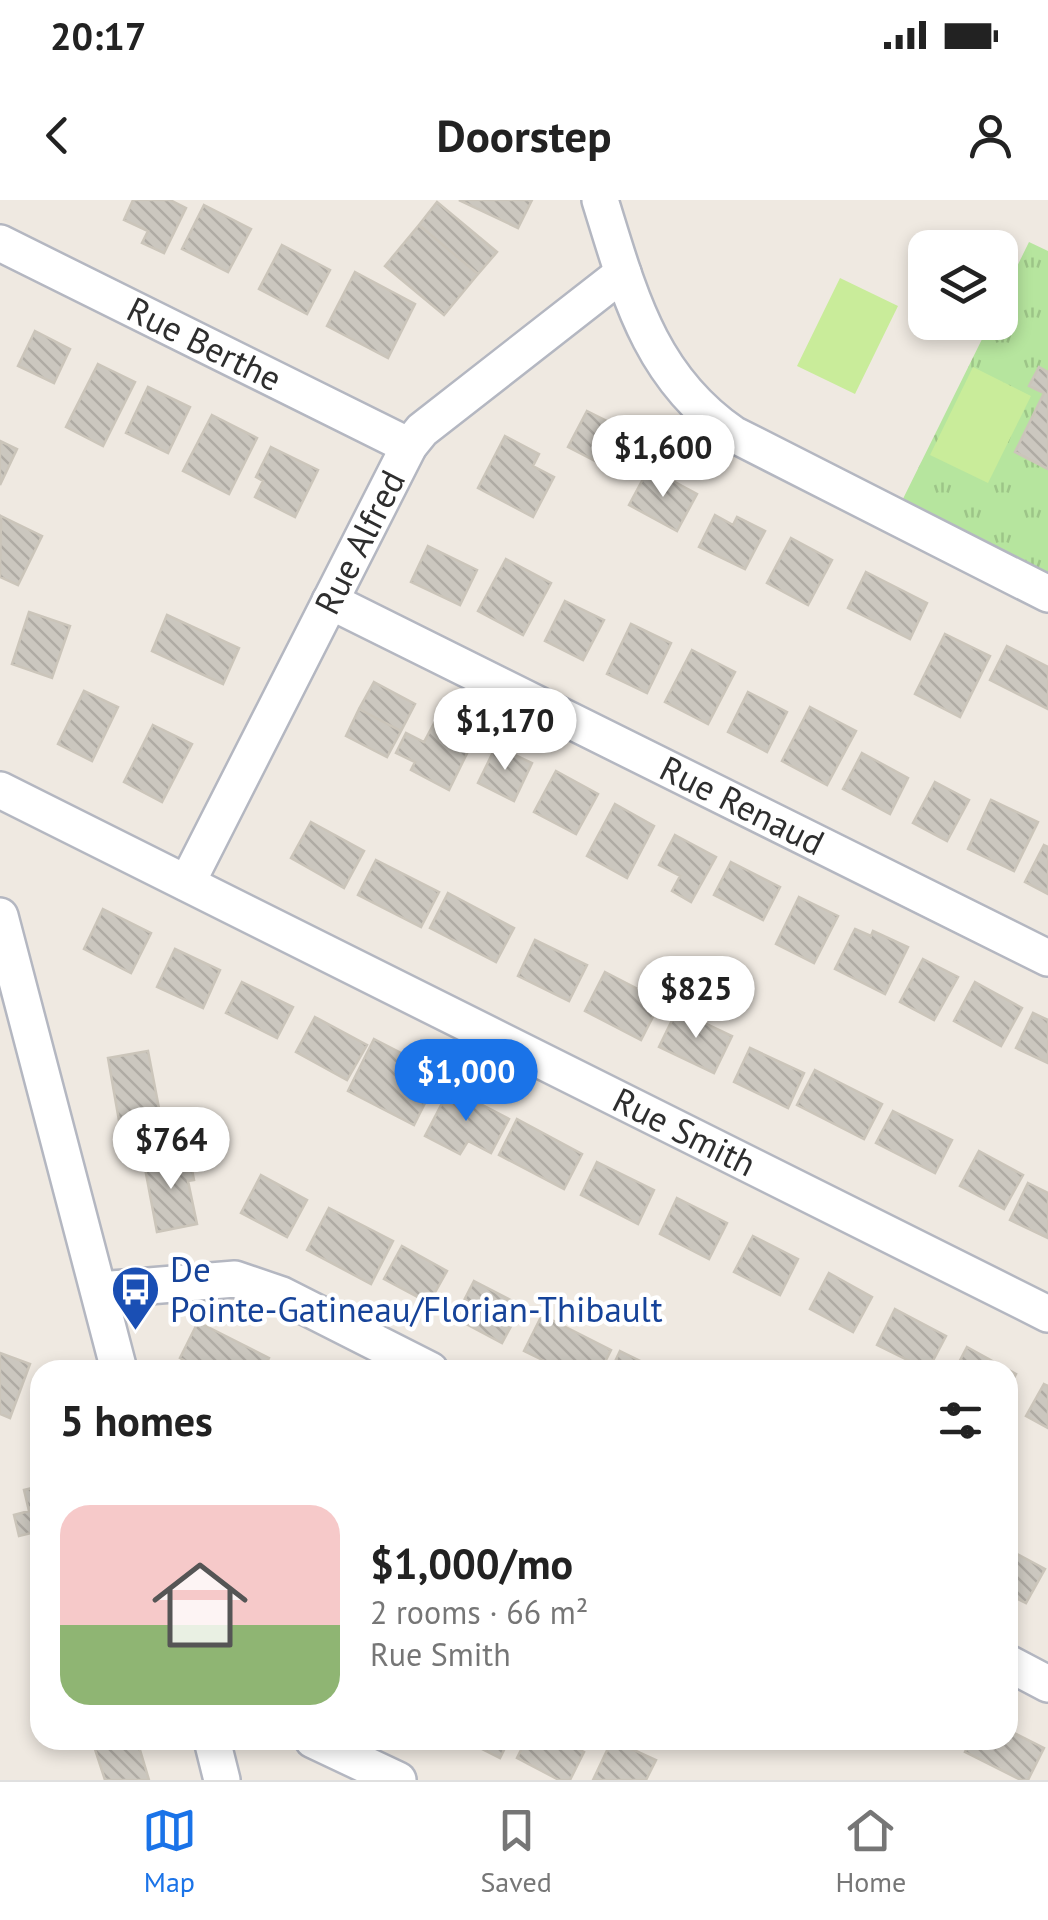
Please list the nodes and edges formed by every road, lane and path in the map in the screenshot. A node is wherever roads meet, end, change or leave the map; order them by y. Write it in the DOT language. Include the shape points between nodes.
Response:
graph roads {
  1 [pos="600,200"];
  2 [pos="0,243"];
  3 [pos="623,273"];
  4 [pos="409,446"];
  5 [pos="1048,594"];
  6 [pos="330,600"];
  7 [pos="0,790"];
  8 [pos="187,883"];
  9 [pos="0,916"];
  10 [pos="1048,958"];
  11 [pos="99,1290"];
  12 [pos="1048,1314"];
  13 [pos="116,1360"];
  14 [pos="410,1360"];
  15 [pos="1018,1668"];
  16 [pos="1048,1684"];
  17 [pos="214,1750"];
  18 [pos="334,1750"];
  19 [pos="222,1780"];
  20 [pos="398,1780"];
  1 -- 3 [label="street"];
  2 -- 4 [label="street, Rue Berthe"];
  3 -- 4 [label="street, Rue Alfred"];
  3 -- 5 [label="street" via="661,362 705,414"];
  4 -- 6 [label="street, Rue Alfred"];
  6 -- 8 [label="street, Rue Alfred"];
  6 -- 10 [label="street, Rue Renaud"];
  7 -- 8 [label="street, Rue Smith"];
  8 -- 12 [label="street, Rue Smith"];
  9 -- 11 [label="street"];
  11 -- 13 [label="street"];
  11 -- 14 [label="street" via="235,1280 282,1295"];
  15 -- 16 [label="street"];
  17 -- 19 [label="street"];
  18 -- 20 [label="street"];
}
